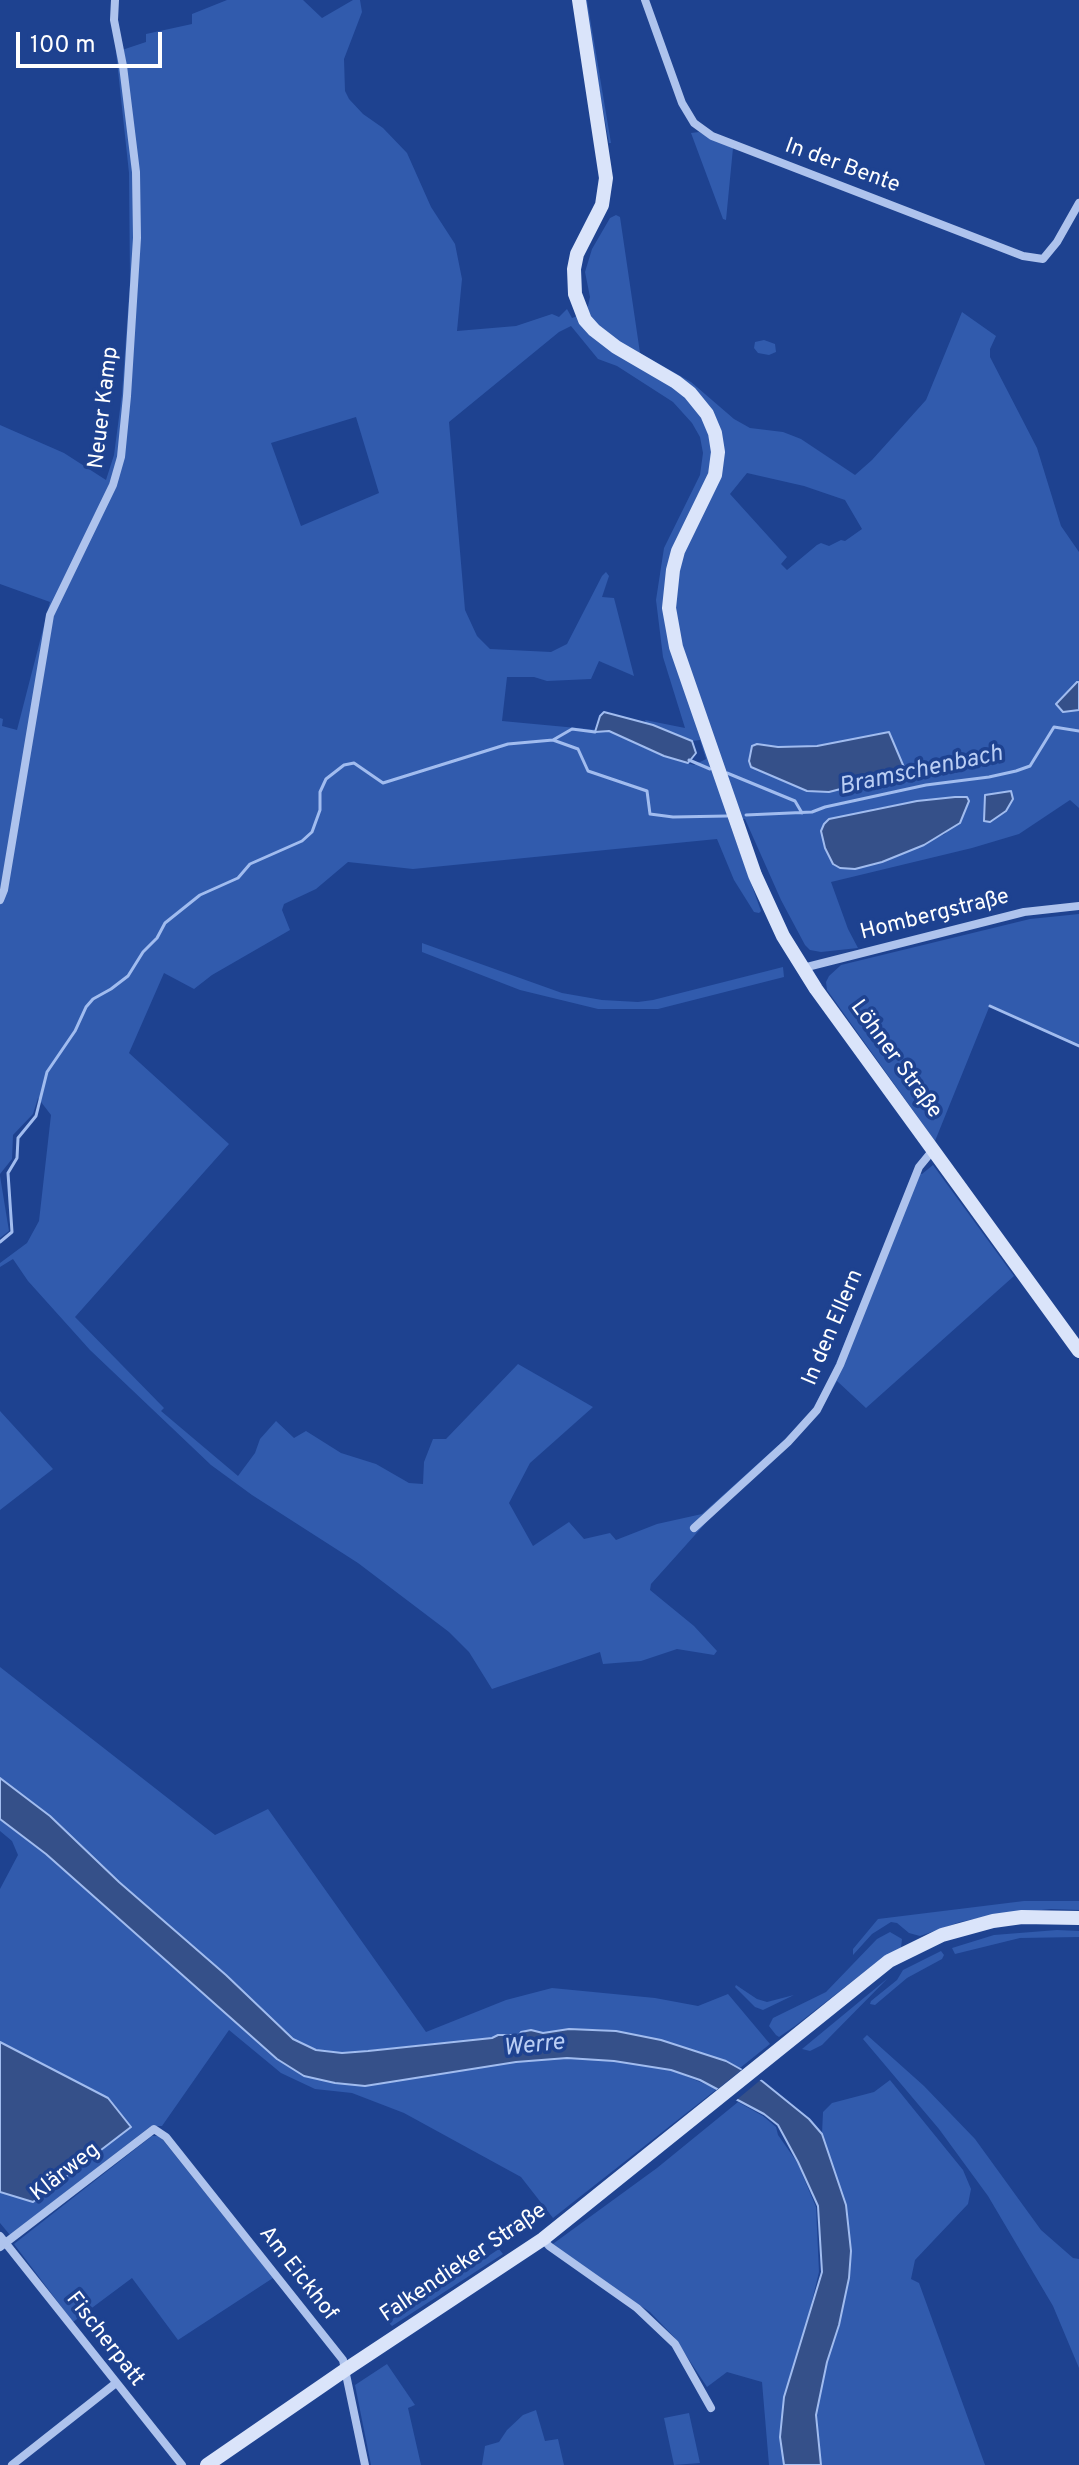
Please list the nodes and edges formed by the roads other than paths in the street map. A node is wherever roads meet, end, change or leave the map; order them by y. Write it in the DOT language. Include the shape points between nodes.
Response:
graph roads {
  1 [pos="115,0"];
  2 [pos="579,0"];
  3 [pos="645,0"];
  4 [pos="1079,203"];
  5 [pos="2,889"];
  6 [pos="0,900"];
  7 [pos="1079,906"];
  8 [pos="802,968"];
  9 [pos="933,1150"];
  10 [pos="1079,1351"];
  11 [pos="694,1528"];
  12 [pos="1079,1918"];
  13 [pos="154,2129"];
  14 [pos="543,2239"];
  15 [pos="2,2242"];
  16 [pos="345,2370"];
  17 [pos="116,2383"];
  18 [pos="711,2408"];
  19 [pos="12,2465"];
  20 [pos="182,2465"];
  21 [pos="207,2465"];
  22 [pos="365,2465"];
  1 -- 5 [label="street, Neuer Kamp" via="136,172 137,238 121,457 113,485 50,615"];
  2 -- 8 [label="main road, Löhner Straße" via="606,178 602,205 577,254 574,284 579,307 603,338 690,393 715,433 715,475 678,551 669,608 676,647 759,884"];
  3 -- 4 [label="street, In der Bente" via="682,103 694,123 712,136 1023,256 1043,259"];
  5 -- 6 [label="street, Neuer Kamp"];
  7 -- 8 [label="street, Hombergstraße" via="1024,912"];
  8 -- 9 [label="main road, Löhner Straße"];
  9 -- 10 [label="main road, Löhner Straße"];
  9 -- 11 [label="street, In den Ellern" via="919,1167 817,1410"];
  12 -- 14 [label="main road, Falkendieker Straße" via="993,1921 942,1935 889,1961"];
  13 -- 15 [label="street, Klärweg"];
  13 -- 16 [label="street, Am Eickhof" via="206,2187 343,2360"];
  14 -- 16 [label="main road, Falkendieker Straße"];
  14 -- 18 [label="street" via="637,2308 675,2344"];
  15 -- 17 [label="street, Fischerpatt"];
  16 -- 21 [label="main road, Falkendieker Straße"];
  16 -- 22 [label="street, Am Eickhof"];
  17 -- 19 [label="street"];
  17 -- 20 [label="street, Fischerpatt"];
}
